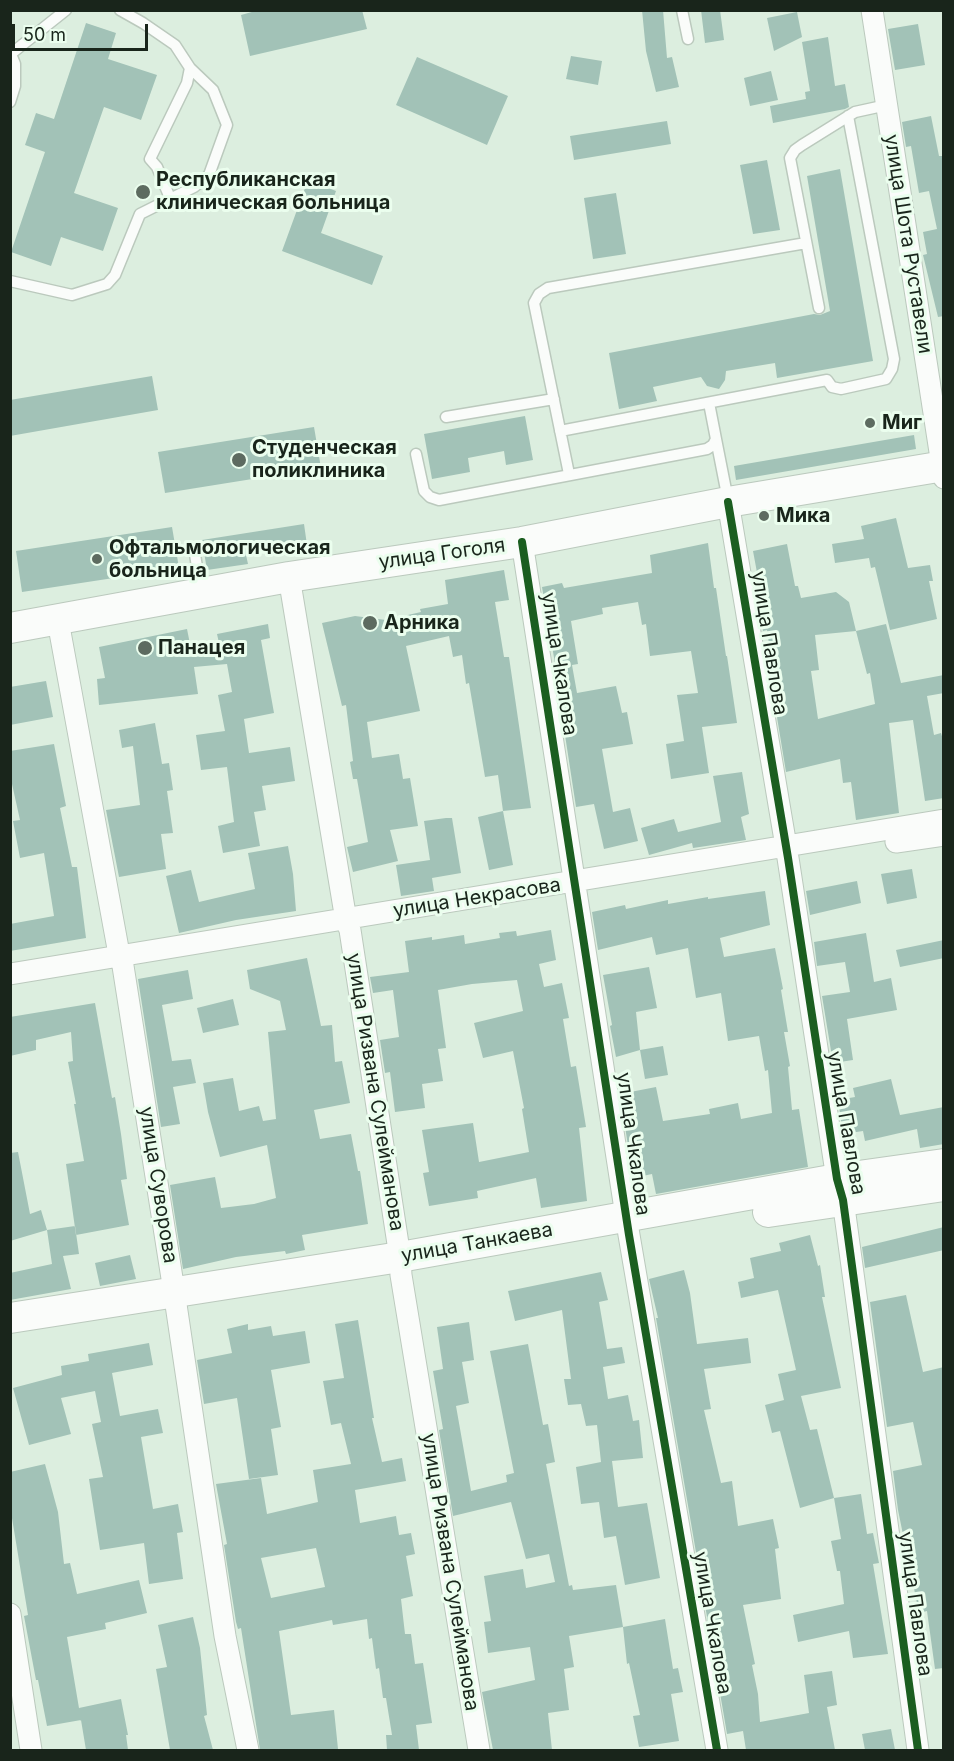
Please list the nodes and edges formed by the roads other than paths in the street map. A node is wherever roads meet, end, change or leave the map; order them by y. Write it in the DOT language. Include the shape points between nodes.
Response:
graph roads {
  1 [pos="66,10"];
  2 [pos="120,10"];
  3 [pos="682,10"];
  4 [pos="872,10"];
  5 [pos="688,39"];
  6 [pos="11,53"];
  7 [pos="190,68"];
  8 [pos="10,102"];
  9 [pos="887,105"];
  10 [pos="848,116"];
  11 [pos="170,198"];
  12 [pos="806,243"];
  13 [pos="10,281"];
  14 [pos="819,308"];
  15 [pos="554,399"];
  16 [pos="709,403"];
  17 [pos="446,417"];
  18 [pos="560,431"];
  19 [pos="716,439"];
  20 [pos="416,454"];
  21 [pos="943,473"];
  22 [pos="569,474"];
  23 [pos="731,512"];
  24 [pos="194,548"];
  25 [pos="524,548"];
  26 [pos="290,586"];
  27 [pos="203,600"];
  28 [pos="59,627"];
  29 [pos="10,628"];
  30 [pos="10,641"];
  31 [pos="944,820"];
  32 [pos="944,835"];
  33 [pos="787,851"];
  34 [pos="577,888"];
  35 [pos="348,925"];
  36 [pos="121,960"];
  37 [pos="10,974"];
  38 [pos="10,987"];
  39 [pos="944,1164"];
  40 [pos="944,1186"];
  41 [pos="840,1190"];
  42 [pos="628,1226"];
  43 [pos="401,1266"];
  44 [pos="176,1300"];
  45 [pos="10,1318"];
  46 [pos="10,1339"];
  47 [pos="10,1614"];
  48 [pos="31,1750"];
  49 [pos="248,1750"];
  50 [pos="479,1750"];
  51 [pos="717,1750"];
  52 [pos="918,1750"];
  1 -- 6 [label="lane"];
  2 -- 7 [label="lane" via="175,45"];
  3 -- 5 [label="lane"];
  4 -- 9 [label="street, улица Шота Руставели"];
  6 -- 8 [label="lane" via="15,86"];
  7 -- 11 [label="lane" via="187,83 150,159"];
  7 -- 11 [label="lane" via="213,90 227,125 209,175"];
  9 -- 10 [label="lane"];
  9 -- 21 [label="street, улица Шота Руставели"];
  10 -- 12 [label="lane" via="795,150 790,158"];
  10 -- 16 [label="lane" via="894,359 892,369 886,379 842,389 832,387 827,380"];
  11 -- 13 [label="lane" via="140,214 115,275 107,284 72,295"];
  12 -- 14 [label="lane"];
  12 -- 15 [label="lane" via="548,288 534,303"];
  15 -- 17 [label="lane"];
  15 -- 18 [label="lane"];
  16 -- 18 [label="lane"];
  16 -- 19 [label="lane"];
  18 -- 22 [label="lane"];
  19 -- 22 [label="lane" via="706,449"];
  19 -- 23 [label="lane"];
  20 -- 22 [label="lane" via="424,491 440,500"];
  21 -- 23 [label="main road, улица Гоголя"];
  23 -- 25 [label="main road, улица Гоголя"];
  23 -- 33 [label="street, улица Павлова"];
  24 -- 27 [label="lane"];
  25 -- 26 [label="main road, улица Гоголя"];
  25 -- 34 [label="street, улица Чкалова"];
  26 -- 27 [label="main road, улица Гоголя"];
  26 -- 35 [label="street, улица Ризвана Сулейманова"];
  27 -- 28 [label="main road, улица Гоголя"];
  28 -- 29 [label="main road, улица Гоголя"];
  28 -- 30 [label="main road, улица Гоголя"];
  28 -- 36 [label="street, улица Суворова"];
  31 -- 33 [label="street, улица Некрасова"];
  32 -- 33 [label="street, улица Некрасова"];
  33 -- 34 [label="street, улица Некрасова"];
  33 -- 41 [label="street, улица Павлова"];
  34 -- 35 [label="street, улица Некрасова"];
  34 -- 42 [label="street, улица Чкалова"];
  35 -- 36 [label="street, улица Некрасова"];
  35 -- 43 [label="street, улица Ризвана Сулейманова"];
  36 -- 37 [label="street, улица Некрасова"];
  36 -- 38 [label="street, улица Некрасова"];
  36 -- 44 [label="street, улица Суворова"];
  39 -- 41 [label="main road, улица Танкаева"];
  40 -- 41 [label="main road, улица Танкаева"];
  41 -- 42 [label="main road, улица Танкаева"];
  41 -- 52 [label="street, улица Павлова"];
  42 -- 43 [label="main road, улица Танкаева"];
  42 -- 51 [label="street, улица Чкалова"];
  43 -- 44 [label="main road, улица Танкаева"];
  43 -- 50 [label="street, улица Ризвана Сулейманова"];
  44 -- 45 [label="main road, улица Танкаева"];
  44 -- 46 [label="main road, улица Танкаева"];
  44 -- 49 [label="street, улица Суворова" via="225,1636"];
  47 -- 48 [label="street"];
}
